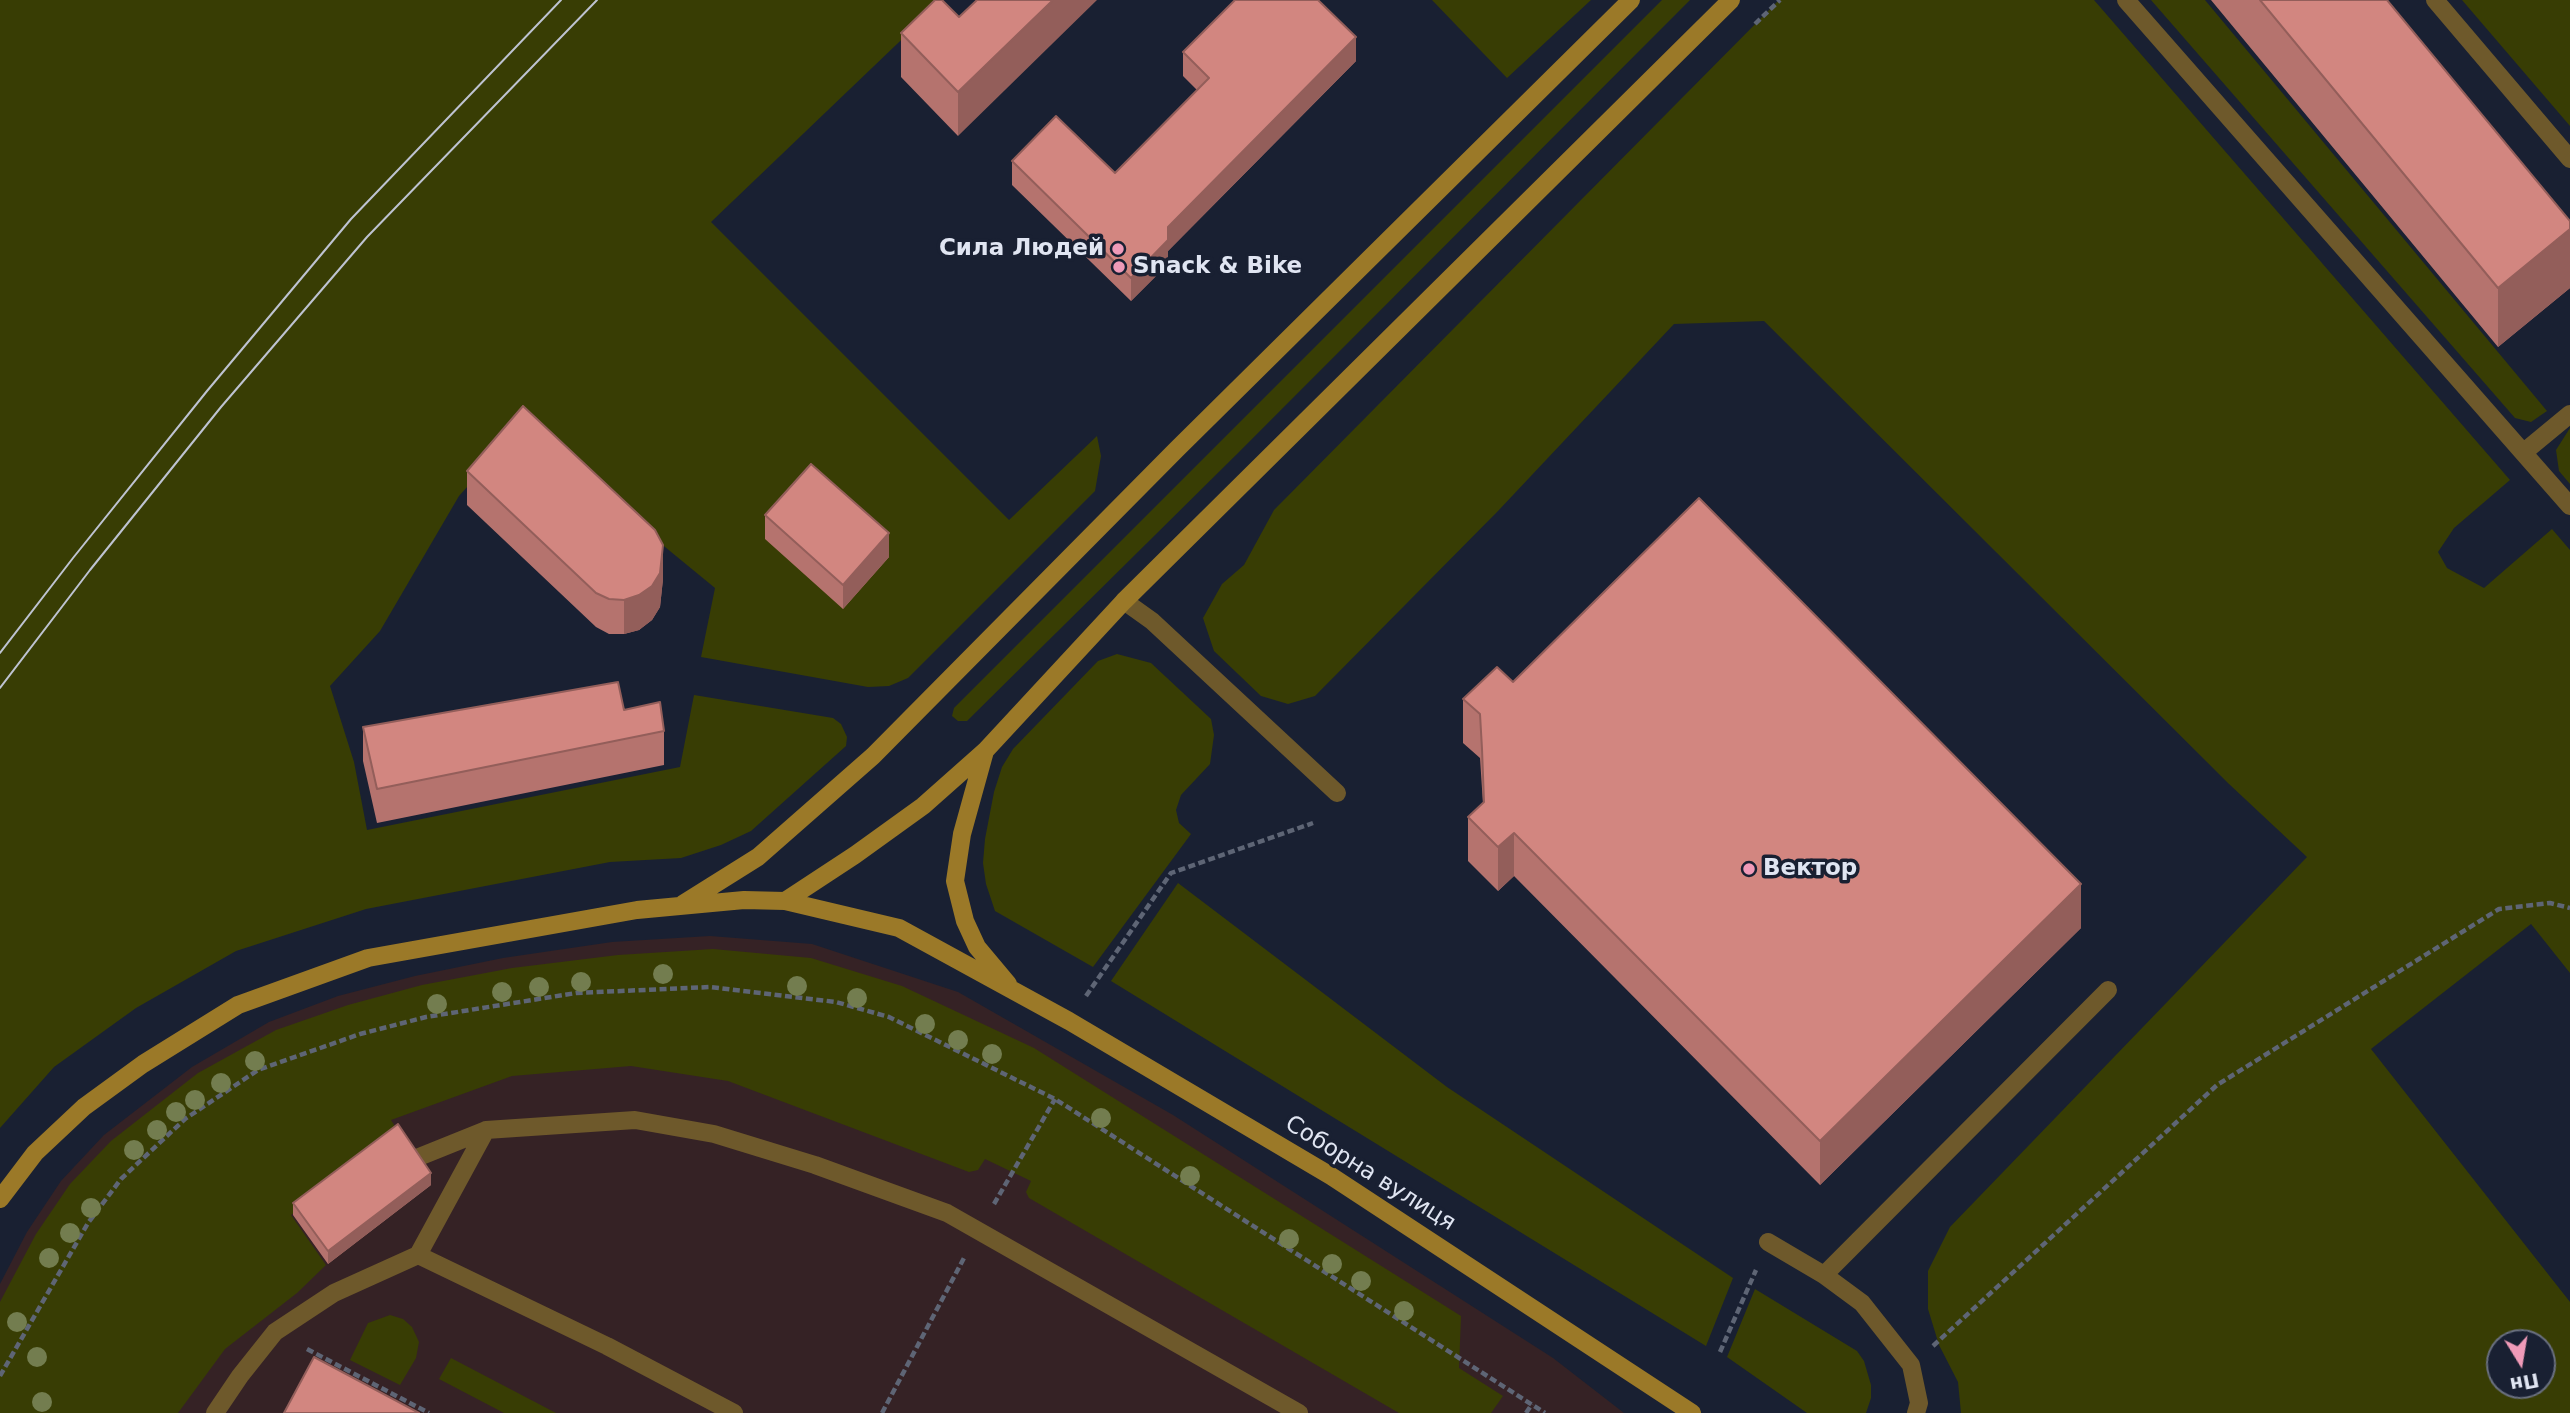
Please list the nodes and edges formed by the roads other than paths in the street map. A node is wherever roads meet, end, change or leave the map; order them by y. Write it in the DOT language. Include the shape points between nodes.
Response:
graph roads {
  1 [pos="1631,0"];
  2 [pos="1731,0"];
  3 [pos="2126,0"];
  4 [pos="2435,0"];
  5 [pos="2570,159"];
  6 [pos="2570,414"];
  7 [pos="2524,452"];
  8 [pos="2570,506"];
  9 [pos="1124,601"];
  10 [pos="985,751"];
  11 [pos="1337,793"];
  12 [pos="785,901"];
  13 [pos="679,906"];
  14 [pos="2108,990"];
  15 [pos="1013,991"];
  16 [pos="486,1130"];
  17 [pos="414,1159"];
  18 [pos="0,1199"];
  19 [pos="1768,1242"];
  20 [pos="418,1255"];
  21 [pos="1824,1275"];
  22 [pos="215,1413"];
  23 [pos="734,1413"];
  24 [pos="1299,1413"];
  25 [pos="1692,1413"];
  26 [pos="1916,1413"];
  1 -- 13 [label="street" via="873,756 758,857"];
  2 -- 9 [label="street"];
  3 -- 7 [label="lane"];
  4 -- 5 [label="lane"];
  6 -- 7 [label="lane"];
  7 -- 8 [label="lane"];
  9 -- 10 [label="street"];
  9 -- 11 [label="lane" via="1152,621"];
  10 -- 12 [label="street" via="923,806"];
  10 -- 15 [label="street" via="962,834 955,881 977,947"];
  12 -- 13 [label="street, Соборна вулиця"];
  12 -- 15 [label="street, Соборна вулиця" via="899,928"];
  13 -- 18 [label="street, Соборна вулиця" via="637,909 368,958 238,1005 143,1063 84,1107 35,1153"];
  14 -- 21 [label="lane"];
  15 -- 25 [label="street, Соборна вулиця" via="1331,1176"];
  16 -- 17 [label="lane"];
  16 -- 20 [label="lane"];
  16 -- 24 [label="lane" via="635,1120 714,1134 815,1165 947,1213"];
  19 -- 21 [label="lane"];
  20 -- 22 [label="lane" via="334,1293 275,1332"];
  20 -- 23 [label="lane"];
  21 -- 26 [label="lane" via="1862,1303 1911,1365 1919,1403"];
}
